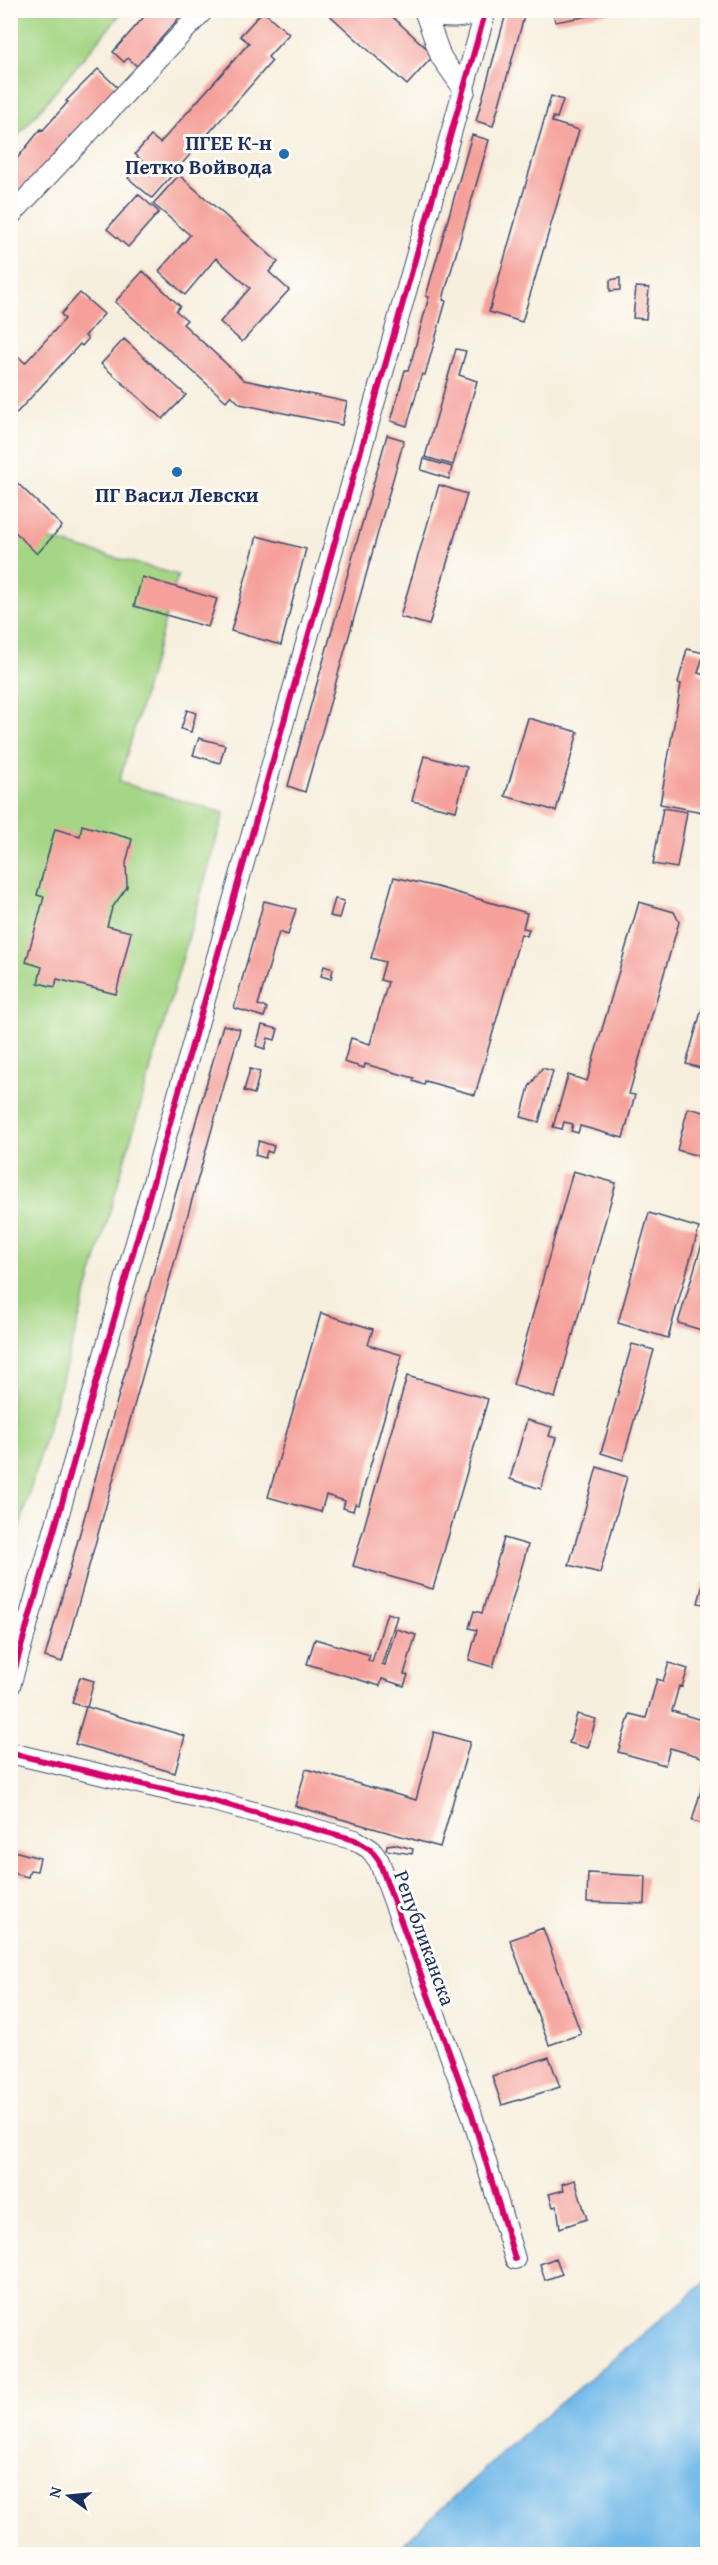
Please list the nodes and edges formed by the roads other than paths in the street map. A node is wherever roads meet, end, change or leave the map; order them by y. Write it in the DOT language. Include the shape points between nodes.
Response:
graph roads {
  1 [pos="204,10"];
  2 [pos="485,10"];
  3 [pos="424,11"];
  4 [pos="465,91"];
  5 [pos="10,216"];
  6 [pos="10,1686"];
  7 [pos="10,1754"];
  8 [pos="515,2259"];
  1 -- 5 [label="street"];
  2 -- 3 [label="street" via="467,18 451,19"];
  2 -- 4 [label="street"];
  3 -- 4 [label="street" via="441,57"];
  4 -- 6 [label="street"];
  7 -- 8 [label="street, Републиканска" via="214,1801 356,1840 370,1849 379,1861 472,2115"];
}
